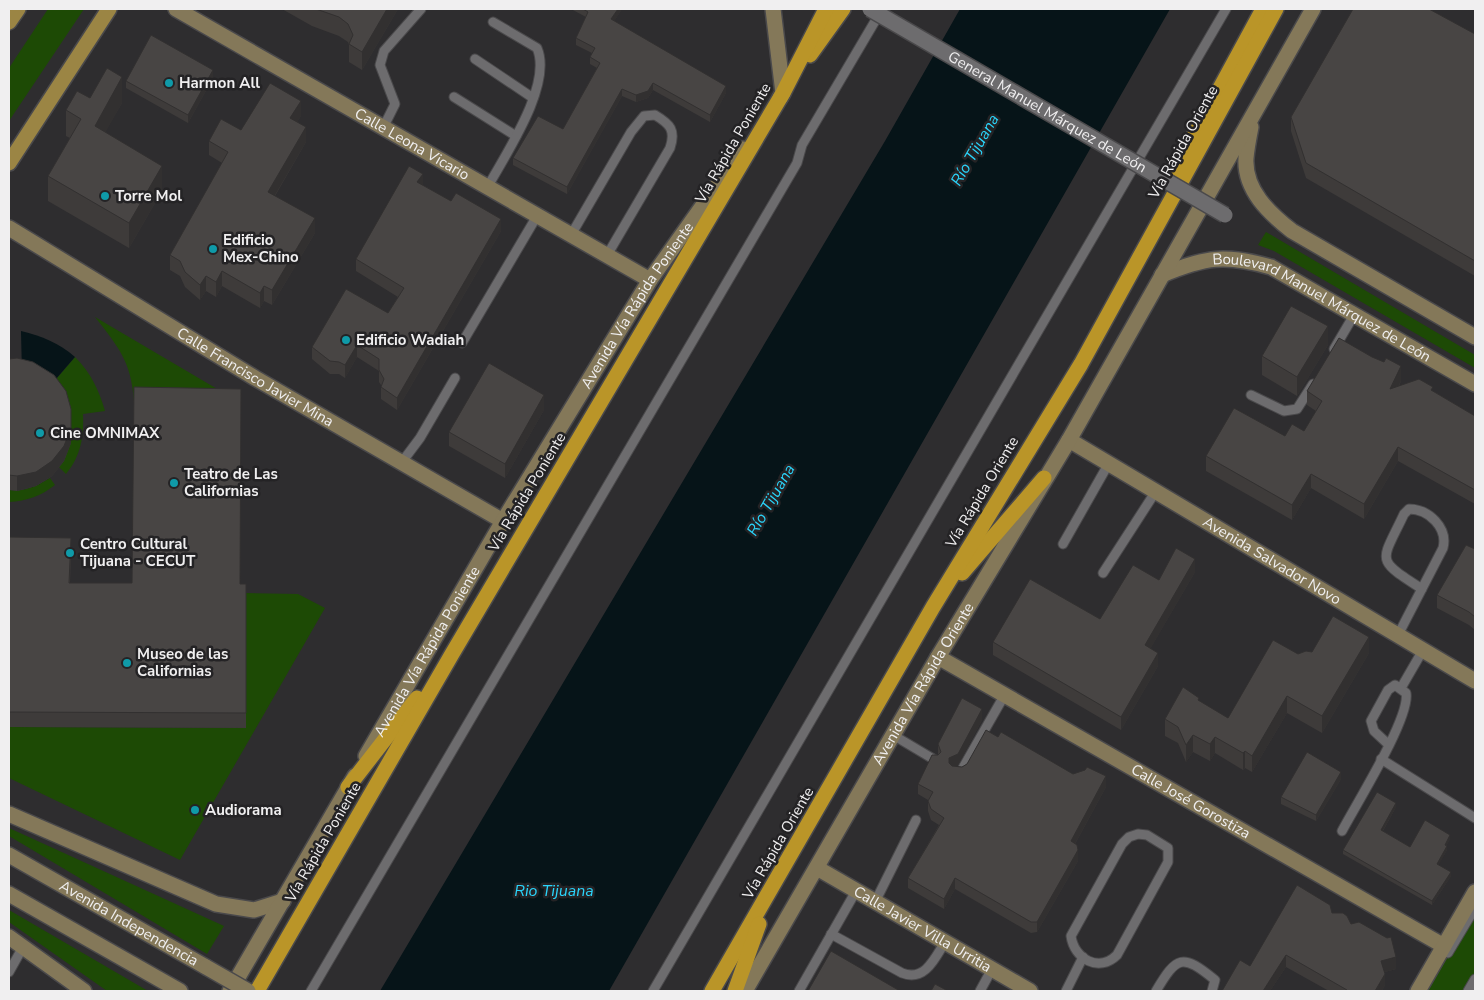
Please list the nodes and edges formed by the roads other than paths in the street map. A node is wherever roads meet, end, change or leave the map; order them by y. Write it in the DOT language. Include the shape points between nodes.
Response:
graph roads {
  1 [pos="18,9"];
  2 [pos="110,9"];
  3 [pos="176,9"];
  4 [pos="421,9"];
  5 [pos="773,9"];
  6 [pos="826,9"];
  7 [pos="843,9"];
  8 [pos="870,9"];
  9 [pos="882,9"];
  10 [pos="1226,9"];
  11 [pos="1263,9"];
  12 [pos="1276,9"];
  13 [pos="1312,9"];
  14 [pos="9,22"];
  15 [pos="493,22"];
  16 [pos="475,59"];
  17 [pos="783,93"];
  18 [pos="454,97"];
  19 [pos="533,98"];
  20 [pos="1253,117"];
  21 [pos="383,128"];
  22 [pos="516,136"];
  23 [pos="9,163"];
  24 [pos="487,188"];
  25 [pos="1225,215"];
  26 [pos="537,216"];
  27 [pos="9,228"];
  28 [pos="571,236"];
  29 [pos="606,257"];
  30 [pos="1162,276"];
  31 [pos="650,280"];
  32 [pos="1354,315"];
  33 [pos="1475,337"];
  34 [pos="462,343"];
  35 [pos="1331,354"];
  36 [pos="455,378"];
  37 [pos="1317,378"];
  38 [pos="1475,384"];
  39 [pos="1251,395"];
  40 [pos="1069,440"];
  41 [pos="1024,457"];
  42 [pos="402,462"];
  43 [pos="1109,463"];
  44 [pos="1044,478"];
  45 [pos="1156,491"];
  46 [pos="503,521"];
  47 [pos="1063,544"];
  48 [pos="1103,573"];
  49 [pos="1422,588"];
  50 [pos="933,607"];
  51 [pos="1398,635"];
  52 [pos="1423,650"];
  53 [pos="452,654"];
  54 [pos="938,657"];
  55 [pos="1475,681"];
  56 [pos="1401,688"];
  57 [pos="1004,696"];
  58 [pos="893,735"];
  59 [pos="1389,744"];
  60 [pos="1381,759"];
  61 [pos="935,760"];
  62 [pos="955,771"];
  63 [pos="348,786"];
  64 [pos="9,814"];
  65 [pos="1475,818"];
  66 [pos="916,820"];
  67 [pos="1342,832"];
  68 [pos="9,856"];
  69 [pos="817,868"];
  70 [pos="772,887"];
  71 [pos="856,891"];
  72 [pos="1475,892"];
  73 [pos="9,894"];
  74 [pos="283,901"];
  75 [pos="875,902"];
  76 [pos="1475,908"];
  77 [pos="832,934"];
  78 [pos="13,942"];
  79 [pos="945,942"];
  80 [pos="1444,946"];
  81 [pos="1083,957"];
  82 [pos="992,969"];
  83 [pos="9,972"];
  84 [pos="1475,980"];
  85 [pos="84,991"];
  86 [pos="180,991"];
  87 [pos="230,991"];
  88 [pos="248,991"];
  89 [pos="256,991"];
  90 [pos="311,991"];
  91 [pos="653,991"];
  92 [pos="712,991"];
  93 [pos="735,991"];
  94 [pos="745,991"];
  95 [pos="799,991"];
  96 [pos="980,991"];
  97 [pos="1030,991"];
  98 [pos="1066,991"];
  99 [pos="1156,991"];
  100 [pos="1212,991"];
  101 [pos="1418,991"];
  102 [pos="1426,991"];
  103 [pos="1468,991"];
  1 -- 14 [label="main road"];
  2 -- 23 [label="main road"];
  3 -- 21 [label="street, Calle Leona Vicario"];
  4 -- 21 [label="lane" via="384,51 380,65 395,104"];
  5 -- 17 [label="street"];
  6 -- 17 [label="highway, Vía Rápida Poniente"];
  7 -- 17 [label="highway"];
  8 -- 25 [label="street, General Manuel Márquez de León, bridge"];
  9 -- 90 [label="lane" via="802,145 792,171"];
  10 -- 91 [label="lane"];
  11 -- 41 [label="highway"];
  12 -- 41 [label="highway, Vía Rápida Oriente" via="1081,364"];
  13 -- 20 [label="street"];
  15 -- 19 [label="lane" via="537,48 542,64"];
  16 -- 19 [label="lane"];
  17 -- 31 [label="street, Avenida Vía Rápida Poniente"];
  17 -- 53 [label="highway, Vía Rápida Poniente"];
  18 -- 22 [label="lane"];
  19 -- 22 [label="lane"];
  20 -- 30 [label="street"];
  20 -- 33 [label="street" via="1246,159 1248,172 1268,212 1292,231"];
  21 -- 24 [label="street, Calle Leona Vicario"];
  22 -- 24 [label="lane"];
  24 -- 26 [label="street, Calle Leona Vicario"];
  26 -- 28 [label="street, Calle Leona Vicario"];
  26 -- 34 [label="lane"];
  27 -- 42 [label="street, Calle Francisco Javier Mina" via="255,378"];
  28 -- 29 [label="street, Calle Leona Vicario"];
  28 -- 29 [label="lane" via="631,132 644,116 655,115 671,128 670,148"];
  29 -- 31 [label="street, Calle Leona Vicario"];
  30 -- 32 [label="street, Boulevard Manuel Márquez de León" via="1193,262 1217,258 1243,259 1290,277"];
  30 -- 40 [label="street, Avenida Vía Rápida Oriente"];
  31 -- 46 [label="street, Avenida Vía Rápida Poniente"];
  32 -- 35 [label="lane"];
  32 -- 38 [label="street, Boulevard Manuel Márquez de León"];
  36 -- 42 [label="lane"];
  37 -- 39 [label="lane" via="1297,409 1284,411"];
  40 -- 43 [label="street, Avenida Salvador Novo"];
  40 -- 44 [label="street, Avenida Vía Rápida Oriente"];
  41 -- 50 [label="highway, Vía Rápida Oriente"];
  42 -- 46 [label="street, Calle Francisco Javier Mina"];
  43 -- 45 [label="street, Avenida Salvador Novo"];
  43 -- 47 [label="lane"];
  44 -- 50 [label="highway"];
  44 -- 54 [label="street, Avenida Vía Rápida Oriente"];
  45 -- 48 [label="lane"];
  45 -- 51 [label="street, Avenida Salvador Novo"];
  46 -- 63 [label="street, Avenida Vía Rápida Poniente"];
  49 -- 49 [label="lane" via="1445,539 1444,530 1426,513 1409,509 1385,561 1391,570"];
  49 -- 51 [label="lane"];
  50 -- 70 [label="highway, Vía Rápida Oriente"];
  51 -- 52 [label="street, Avenida Salvador Novo"];
  52 -- 55 [label="street, Avenida Salvador Novo"];
  52 -- 56 [label="lane"];
  53 -- 63 [label="highway"];
  53 -- 89 [label="highway, Vía Rápida Poniente"];
  54 -- 57 [label="street, Calle José Gorostiza"];
  54 -- 58 [label="street, Avenida Vía Rápida Oriente"];
  56 -- 59 [label="lane" via="1406,693 1407,702"];
  56 -- 59 [label="lane" via="1391,687 1371,721 1374,731"];
  57 -- 62 [label="lane" via="962,771"];
  57 -- 80 [label="street, Calle José Gorostiza"];
  58 -- 61 [label="lane"];
  58 -- 69 [label="street, Avenida Vía Rápida Oriente"];
  59 -- 60 [label="lane"];
  60 -- 65 [label="lane"];
  60 -- 67 [label="lane"];
  63 -- 74 [label="street, Avenida Vía Rápida Poniente"];
  64 -- 74 [label="street" via="216,904 254,910"];
  66 -- 75 [label="lane"];
  68 -- 88 [label="street, Avenida Independencia, bridge"];
  69 -- 71 [label="street, Calle Javier Villa Urritia"];
  69 -- 94 [label="street, Avenida Vía Rápida Oriente"];
  70 -- 92 [label="highway, Vía Rápida Oriente"];
  70 -- 93 [label="highway"];
  71 -- 75 [label="street, Calle Javier Villa Urritia"];
  71 -- 77 [label="lane"];
  72 -- 80 [label="street"];
  73 -- 86 [label="street"];
  74 -- 87 [label="street, Avenida Vía Rápida Poniente"];
  75 -- 79 [label="street, Calle Javier Villa Urritia"];
  76 -- 102 [label="lane"];
  77 -- 79 [label="lane" via="902,973 914,976 927,969"];
  77 -- 95 [label="lane"];
  78 -- 83 [label="lane"];
  78 -- 85 [label="street"];
  79 -- 82 [label="street, Calle Javier Villa Urritia"];
  80 -- 101 [label="street"];
  81 -- 81 [label="lane" via="1102,964 1117,955 1168,862 1168,848 1160,842 1138,834 1122,844 1074,929 1072,944"];
  81 -- 98 [label="lane"];
  82 -- 96 [label="lane"];
  82 -- 97 [label="street, Calle Javier Villa Urritia"];
  84 -- 103 [label="lane"];
  99 -- 100 [label="lane" via="1169,969 1184,961 1194,964 1215,980"];
}
